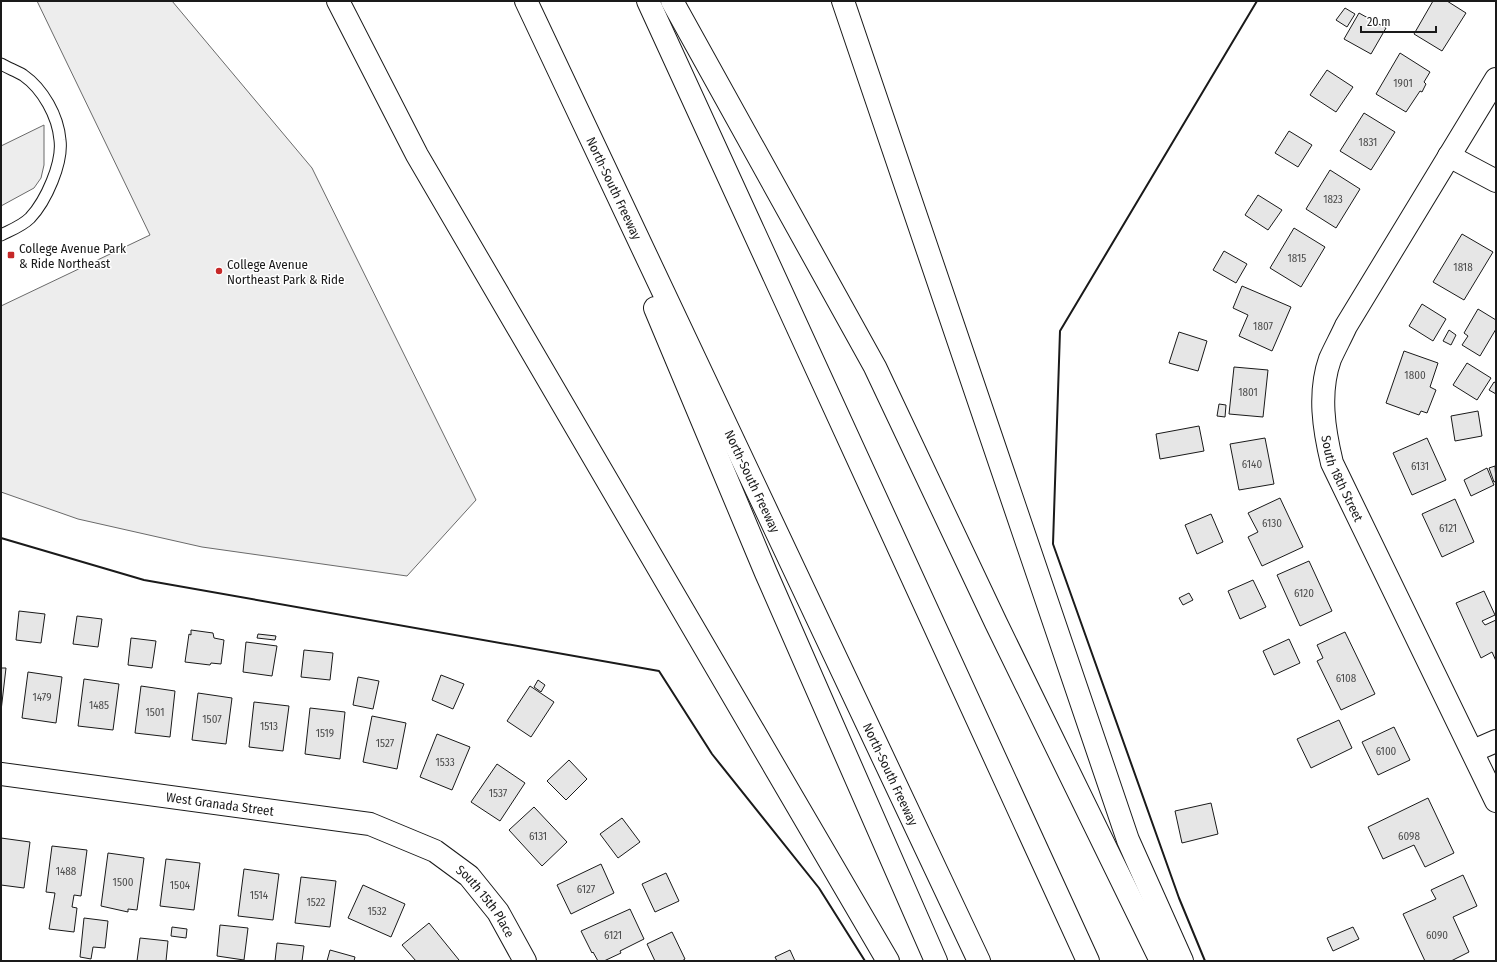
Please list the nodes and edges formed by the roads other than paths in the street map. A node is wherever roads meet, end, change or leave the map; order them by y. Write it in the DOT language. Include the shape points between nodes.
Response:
graph roads {
  1 [pos="338,1"];
  2 [pos="648,1"];
  3 [pos="672,1"];
  4 [pos="844,1"];
  5 [pos="529,7"];
  6 [pos="1,64"];
  7 [pos="1496,79"];
  8 [pos="1449,156"];
  9 [pos="1496,181"];
  10 [pos="1,235"];
  11 [pos="1496,741"];
  12 [pos="1473,752"];
  13 [pos="1,774"];
  14 [pos="1496,801"];
  15 [pos="435,851"];
  16 [pos="525,961"];
  17 [pos="888,961"];
  18 [pos="936,961"];
  19 [pos="979,961"];
  20 [pos="1088,961"];
  21 [pos="1161,961"];
  22 [pos="1182,961"];
  1 -- 17 [label="main road" via="417,155"];
  2 -- 20 [label="main road"];
  3 -- 21 [label="main road" via="875,367 996,623"];
  4 -- 22 [label="main road" via="1128,840"];
  5 -- 18 [label="main road" via="766,573"];
  5 -- 19 [label="main road, North-South Freeway"];
  6 -- 10 [label="lane" via="24,76 44,96 55,116 61,140 52,182 36,211 20,226"];
  7 -- 8 [label="main road, South 18th Street"];
  8 -- 9 [label="main road"];
  8 -- 12 [label="main road, South 18th Street" via="1346,326 1330,360 1324,392 1324,431 1332,463"];
  11 -- 12 [label="main road"];
  12 -- 14 [label="main road, South 18th Street"];
  13 -- 15 [label="main road, West Granada Street" via="370,824"];
  15 -- 16 [label="main road, South 15th Place" via="469,876 498,912"];
}
